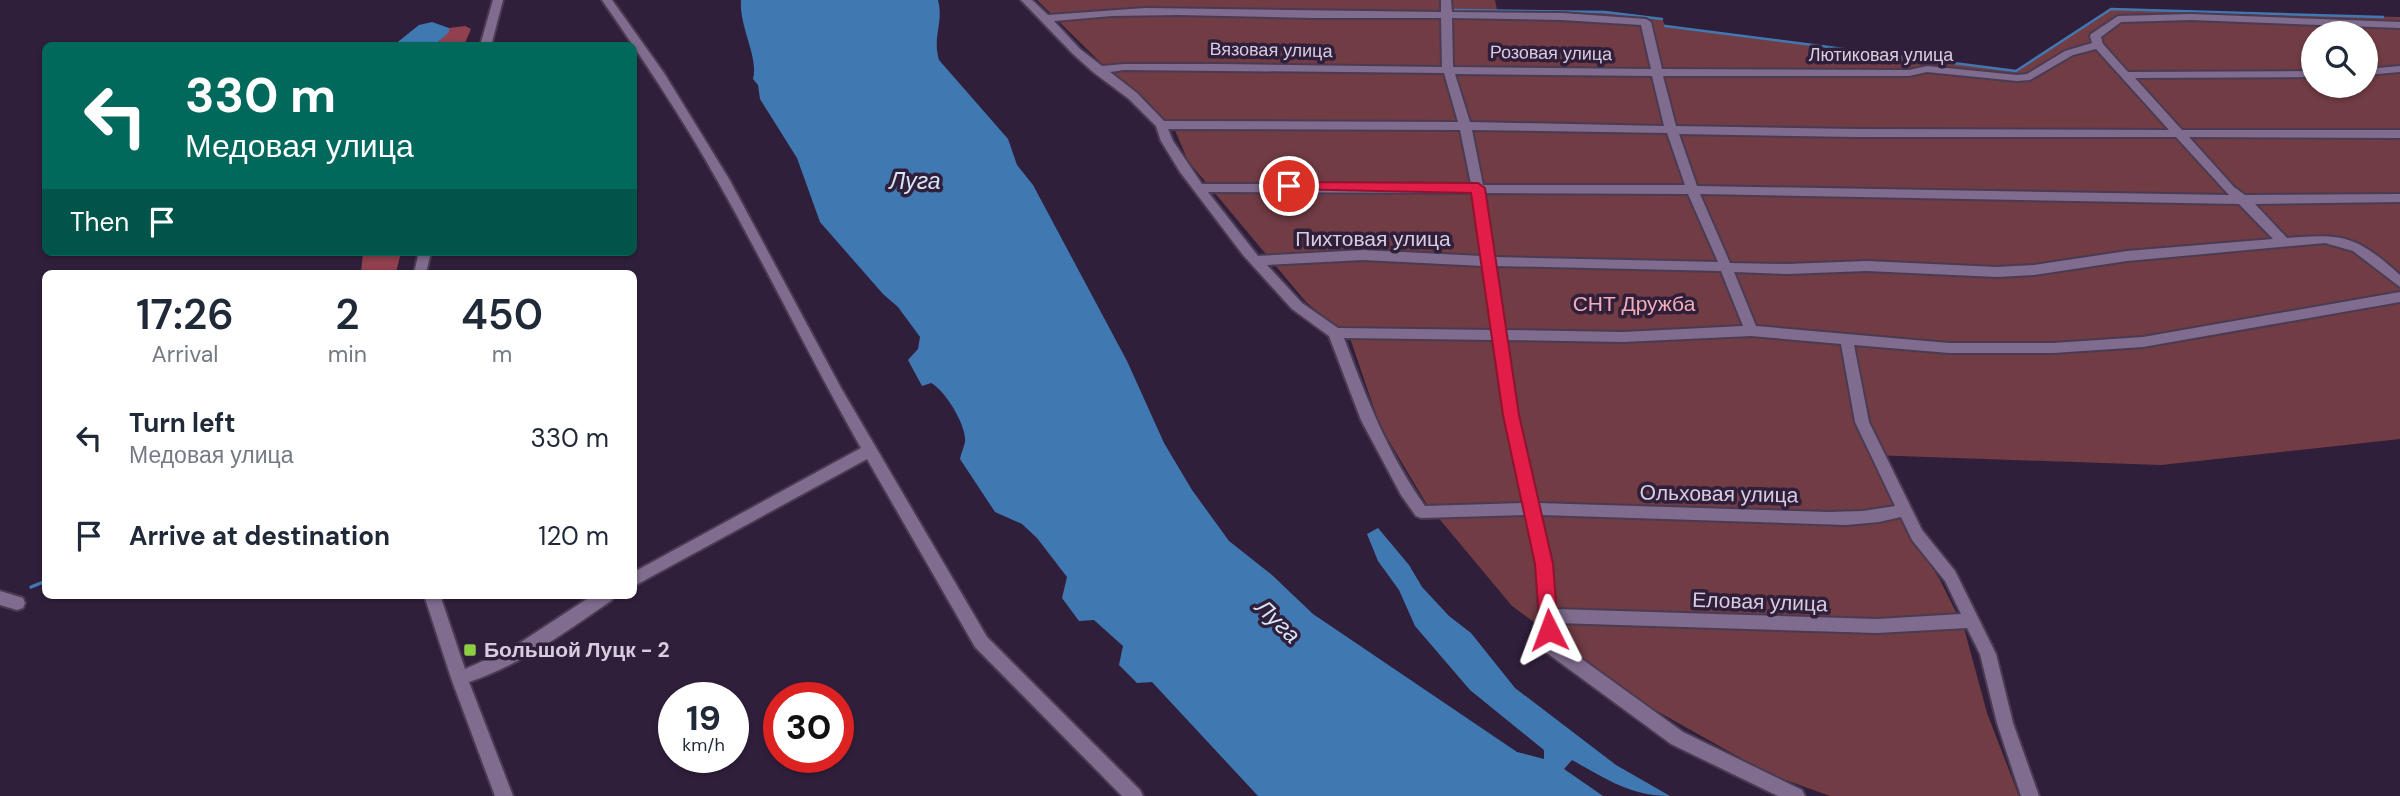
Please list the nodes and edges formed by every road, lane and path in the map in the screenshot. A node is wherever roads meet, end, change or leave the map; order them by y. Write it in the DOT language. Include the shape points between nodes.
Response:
graph roads {
  1 [pos="498,0"];
  2 [pos="607,0"];
  3 [pos="1026,0"];
  4 [pos="1447,6"];
  5 [pos="1046,19"];
  6 [pos="2400,25"];
  7 [pos="486,42"];
  8 [pos="636,42"];
  9 [pos="637,43"];
  10 [pos="2098,45"];
  11 [pos="1447,69"];
  12 [pos="2400,69"];
  13 [pos="1097,70"];
  14 [pos="2378,71"];
  15 [pos="1656,72"];
  16 [pos="2301,74"];
  17 [pos="2125,75"];
  18 [pos="1161,125"];
  19 [pos="1465,126"];
  20 [pos="1671,131"];
  21 [pos="2180,133"];
  22 [pos="2400,134"];
  23 [pos="1199,188"];
  24 [pos="1478,188"];
  25 [pos="1693,191"];
  26 [pos="2240,198"];
  27 [pos="2400,198"];
  28 [pos="2283,242"];
  29 [pos="1490,259"];
  30 [pos="1256,261"];
  31 [pos="1726,267"];
  32 [pos="2400,282"];
  33 [pos="2400,297"];
  34 [pos="1751,331"];
  35 [pos="1335,333"];
  36 [pos="1501,336"];
  37 [pos="1847,341"];
  38 [pos="871,450"];
  39 [pos="1905,509"];
  40 [pos="1530,510"];
  41 [pos="637,577"];
  42 [pos="0,598"];
  43 [pos="433,599"];
  44 [pos="600,599"];
  45 [pos="17,603"];
  46 [pos="1548,615"];
  47 [pos="1970,621"];
  48 [pos="460,678"];
  49 [pos="505,796"];
  50 [pos="1134,796"];
  51 [pos="1796,796"];
  52 [pos="2030,796"];
  1 -- 7 [label="street"];
  2 -- 8 [label="street"];
  3 -- 5 [label="street"];
  4 -- 5 [label="street" via="1350,15 1090,12"];
  4 -- 11 [label="street"];
  4 -- 15 [label="street" via="1646,22"];
  5 -- 13 [label="street"];
  6 -- 10 [label="street" via="2192,17 2118,19 2095,36"];
  9 -- 38 [label="street" via="723,179"];
  10 -- 15 [label="street, Лютиковая улица" via="2069,53 2030,77 2017,78 1927,69 1909,73"];
  10 -- 17 [label="street"];
  11 -- 13 [label="street, Вязовая улица" via="1167,66"];
  11 -- 15 [label="street, Розовая улица"];
  11 -- 19 [label="street"];
  12 -- 14 [label="street"];
  13 -- 18 [label="street"];
  15 -- 20 [label="street"];
  16 -- 17 [label="street"];
  17 -- 21 [label="street"];
  18 -- 19 [label="street"];
  18 -- 23 [label="street"];
  19 -- 20 [label="street"];
  19 -- 24 [label="street"];
  20 -- 21 [label="street"];
  20 -- 25 [label="street"];
  21 -- 22 [label="street"];
  21 -- 26 [label="street"];
  23 -- 24 [label="street"];
  23 -- 30 [label="street"];
  24 -- 25 [label="street"];
  24 -- 29 [label="street"];
  25 -- 26 [label="street"];
  25 -- 31 [label="street"];
  26 -- 27 [label="street"];
  26 -- 28 [label="street"];
  28 -- 31 [label="street, Пихтовая улица" via="1997,272 1867,266"];
  28 -- 32 [label="street, Пихтовая улица" via="2350,242"];
  29 -- 30 [label="street, Пихтовая улица" via="1363,255"];
  29 -- 31 [label="street, Пихтовая улица"];
  29 -- 36 [label="street"];
  30 -- 35 [label="street" via="1297,306"];
  31 -- 34 [label="street"];
  33 -- 37 [label="street" via="2143,342 1949,348"];
  34 -- 36 [label="street"];
  34 -- 37 [label="street"];
  35 -- 36 [label="street"];
  35 -- 40 [label="street, Ольховая улица" via="1368,420 1421,512"];
  36 -- 40 [label="street"];
  37 -- 39 [label="street" via="1862,422"];
  38 -- 41 [label="street"];
  38 -- 50 [label="street" via="981,642"];
  39 -- 40 [label="street, Ольховая улица" via="1892,516 1812,517"];
  39 -- 47 [label="street" via="1917,535 1950,576"];
  40 -- 46 [label="street" via="1544,564"];
  42 -- 45 [label="street"];
  43 -- 48 [label="street"];
  44 -- 48 [label="street" via="537,642 488,669"];
  46 -- 47 [label="street, Еловая улица" via="1836,626"];
  46 -- 51 [label="street" via="1549,645 1677,738"];
  47 -- 52 [label="street" via="1988,654"];
  48 -- 49 [label="street"];
}
